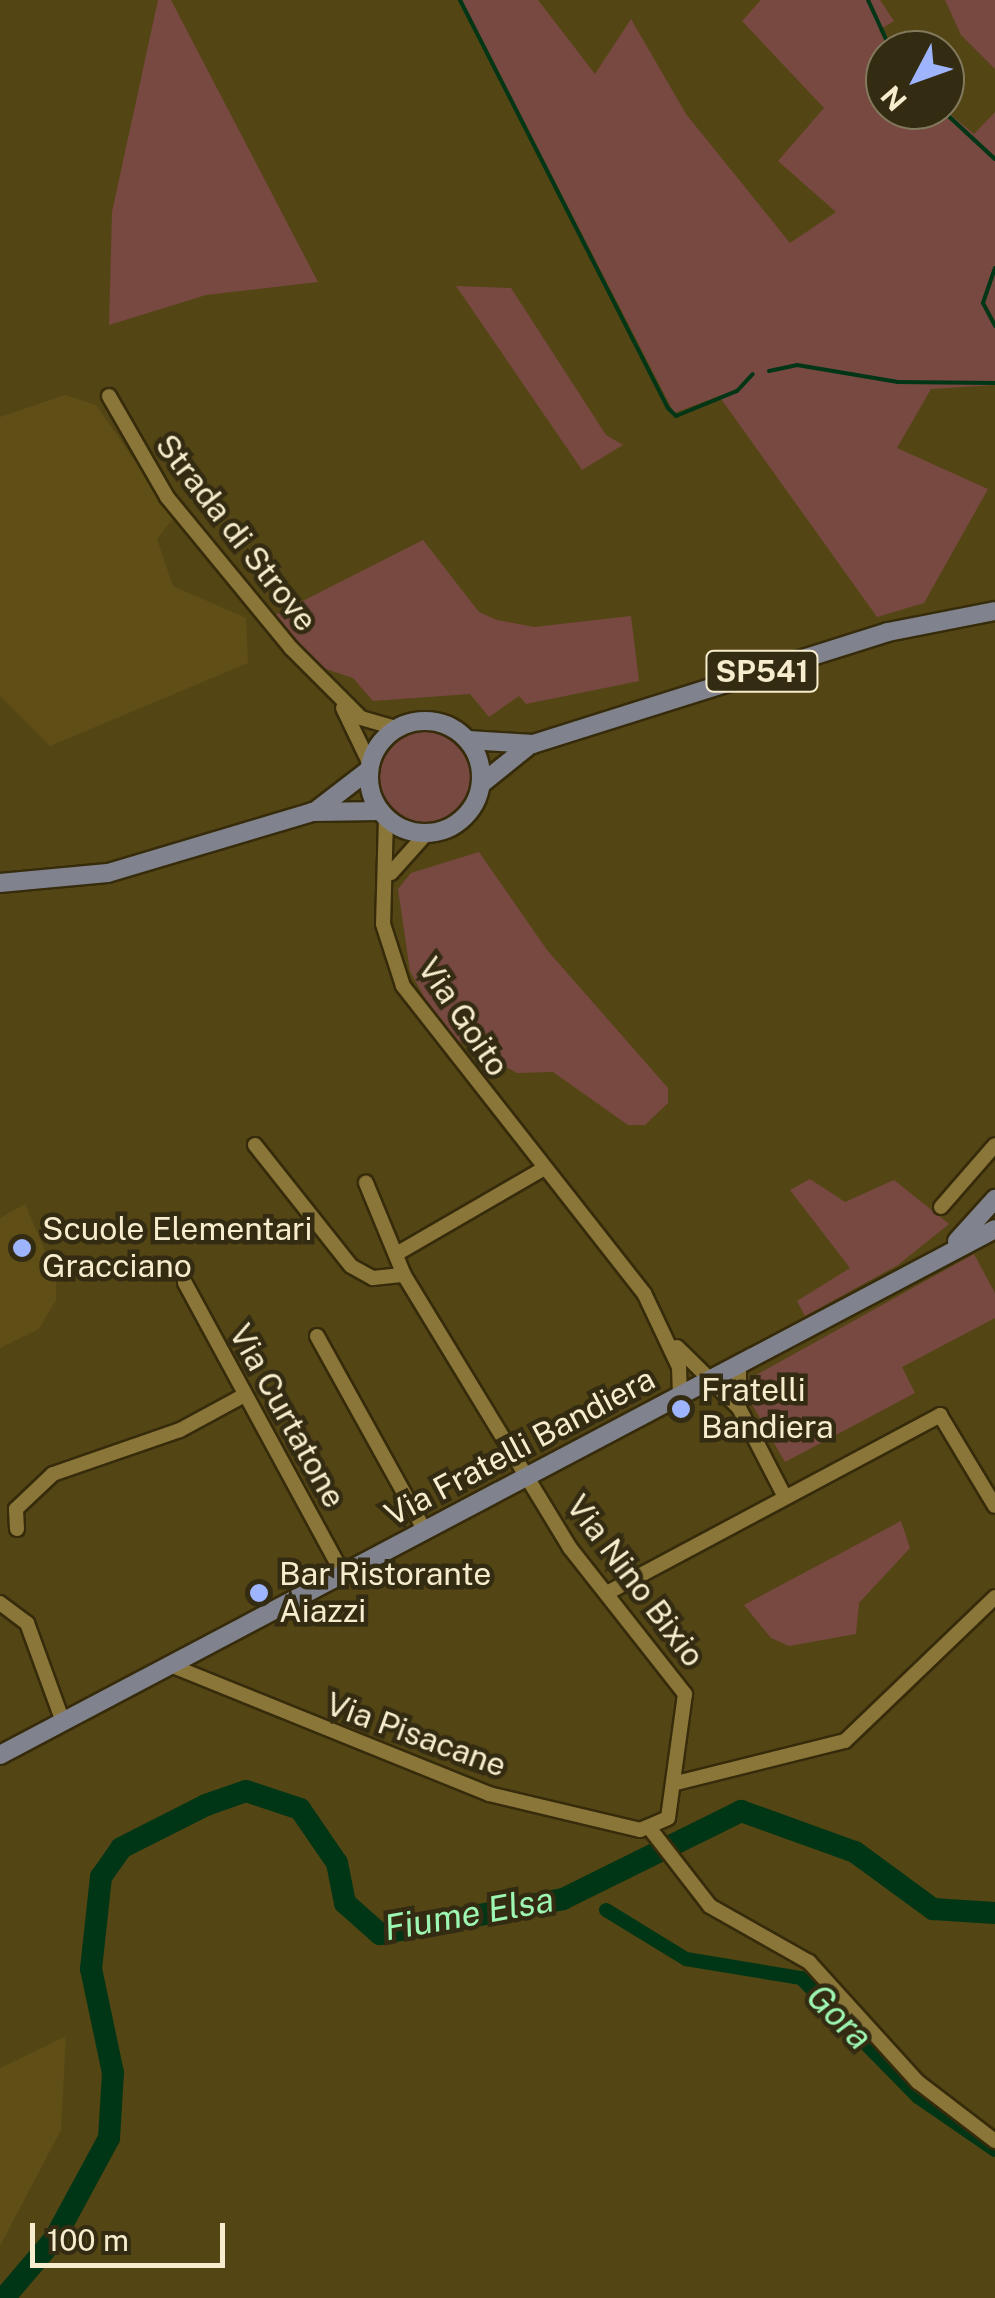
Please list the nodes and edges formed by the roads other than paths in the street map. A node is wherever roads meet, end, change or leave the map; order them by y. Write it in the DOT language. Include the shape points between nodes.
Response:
graph roads {
  1 [pos="108,396"];
  2 [pos="995,612"];
  3 [pos="334,695"];
  4 [pos="397,728"];
  5 [pos="468,740"];
  6 [pos="532,744"];
  7 [pos="369,767"];
  8 [pos="481,784"];
  9 [pos="312,812"];
  10 [pos="383,814"];
  11 [pos="426,834"];
  12 [pos="388,878"];
  13 [pos="0,883"];
  14 [pos="255,1144"];
  15 [pos="995,1145"];
  16 [pos="542,1169"];
  17 [pos="366,1183"];
  18 [pos="994,1204"];
  19 [pos="941,1207"];
  20 [pos="995,1230"];
  21 [pos="949,1249"];
  22 [pos="398,1253"];
  23 [pos="404,1275"];
  24 [pos="184,1283"];
  25 [pos="318,1336"];
  26 [pos="666,1336"];
  27 [pos="739,1365"];
  28 [pos="706,1383"];
  29 [pos="243,1396"];
  30 [pos="680,1396"];
  31 [pos="739,1408"];
  32 [pos="527,1477"];
  33 [pos="785,1497"];
  34 [pos="995,1506"];
  35 [pos="18,1529"];
  36 [pos="425,1532"];
  37 [pos="343,1574"];
  38 [pos="607,1593"];
  39 [pos="995,1597"];
  40 [pos="0,1603"];
  41 [pos="170,1665"];
  42 [pos="62,1722"];
  43 [pos="0,1755"];
  44 [pos="676,1783"];
  45 [pos="656,1836"];
  46 [pos="995,2141"];
  1 -- 3 [label="street, Strada di Strove" via="167,497"];
  2 -- 6 [label="main road, SP541" via="888,632"];
  3 -- 4 [label="street, Strada di Strove" via="361,718"];
  3 -- 7 [label="street, Strada di Strove"];
  4 -- 5 [label="main road, SP541" via="434,721"];
  4 -- 7 [label="main road"];
  5 -- 6 [label="main road, SP541"];
  5 -- 8 [label="main road"];
  6 -- 8 [label="main road, SP541"];
  7 -- 9 [label="main road"];
  7 -- 10 [label="main road"];
  8 -- 11 [label="main road, SP541" via="456,824"];
  9 -- 10 [label="main road"];
  9 -- 13 [label="main road" via="108,873"];
  10 -- 11 [label="main road"];
  10 -- 12 [label="street, Via Goito"];
  11 -- 12 [label="street"];
  12 -- 16 [label="street, Via Goito" via="383,924 406,993"];
  14 -- 23 [label="street" via="351,1266 372,1278"];
  15 -- 19 [label="street"];
  16 -- 22 [label="street"];
  16 -- 26 [label="street, Via Goito" via="640,1288"];
  17 -- 22 [label="street, Via Nino Bixio"];
  18 -- 21 [label="main road, Via Fratelli Bandiera"];
  20 -- 21 [label="main road, Via Fratelli Bandiera"];
  21 -- 27 [label="main road, Via Fratelli Bandiera"];
  22 -- 23 [label="street, Via Nino Bixio"];
  23 -- 32 [label="street, Via Nino Bixio"];
  24 -- 29 [label="street, Via Curtatone"];
  25 -- 36 [label="street"];
  26 -- 28 [label="street, Via Goito"];
  26 -- 30 [label="street, Via Goito" via="681,1373"];
  27 -- 28 [label="main road, Via Fratelli Bandiera"];
  27 -- 31 [label="street"];
  28 -- 30 [label="main road, Via Fratelli Bandiera"];
  28 -- 31 [label="street, Via Goito"];
  29 -- 35 [label="street" via="180,1430 53,1474 16,1508"];
  29 -- 37 [label="street, Via Curtatone"];
  30 -- 32 [label="main road, Via Fratelli Bandiera"];
  31 -- 33 [label="street"];
  32 -- 36 [label="main road, Via Fratelli Bandiera"];
  32 -- 38 [label="street, Via Nino Bixio"];
  33 -- 34 [label="street" via="944,1415"];
  33 -- 38 [label="street"];
  36 -- 37 [label="main road, Via Fratelli Bandiera"];
  37 -- 41 [label="main road, Via Fratelli Bandiera"];
  38 -- 44 [label="street, Via Nino Bixio" via="686,1698"];
  39 -- 44 [label="street" via="850,1738 809,1756"];
  40 -- 42 [label="street" via="29,1626"];
  41 -- 42 [label="main road, Via Fratelli Bandiera"];
  41 -- 45 [label="street, Via Pisacane" via="474,1790"];
  42 -- 43 [label="main road, Via Fratelli Bandiera"];
  44 -- 45 [label="street, Via Nino Bixio"];
  45 -- 46 [label="street" via="714,1910 822,1973 918,2082"];
}
